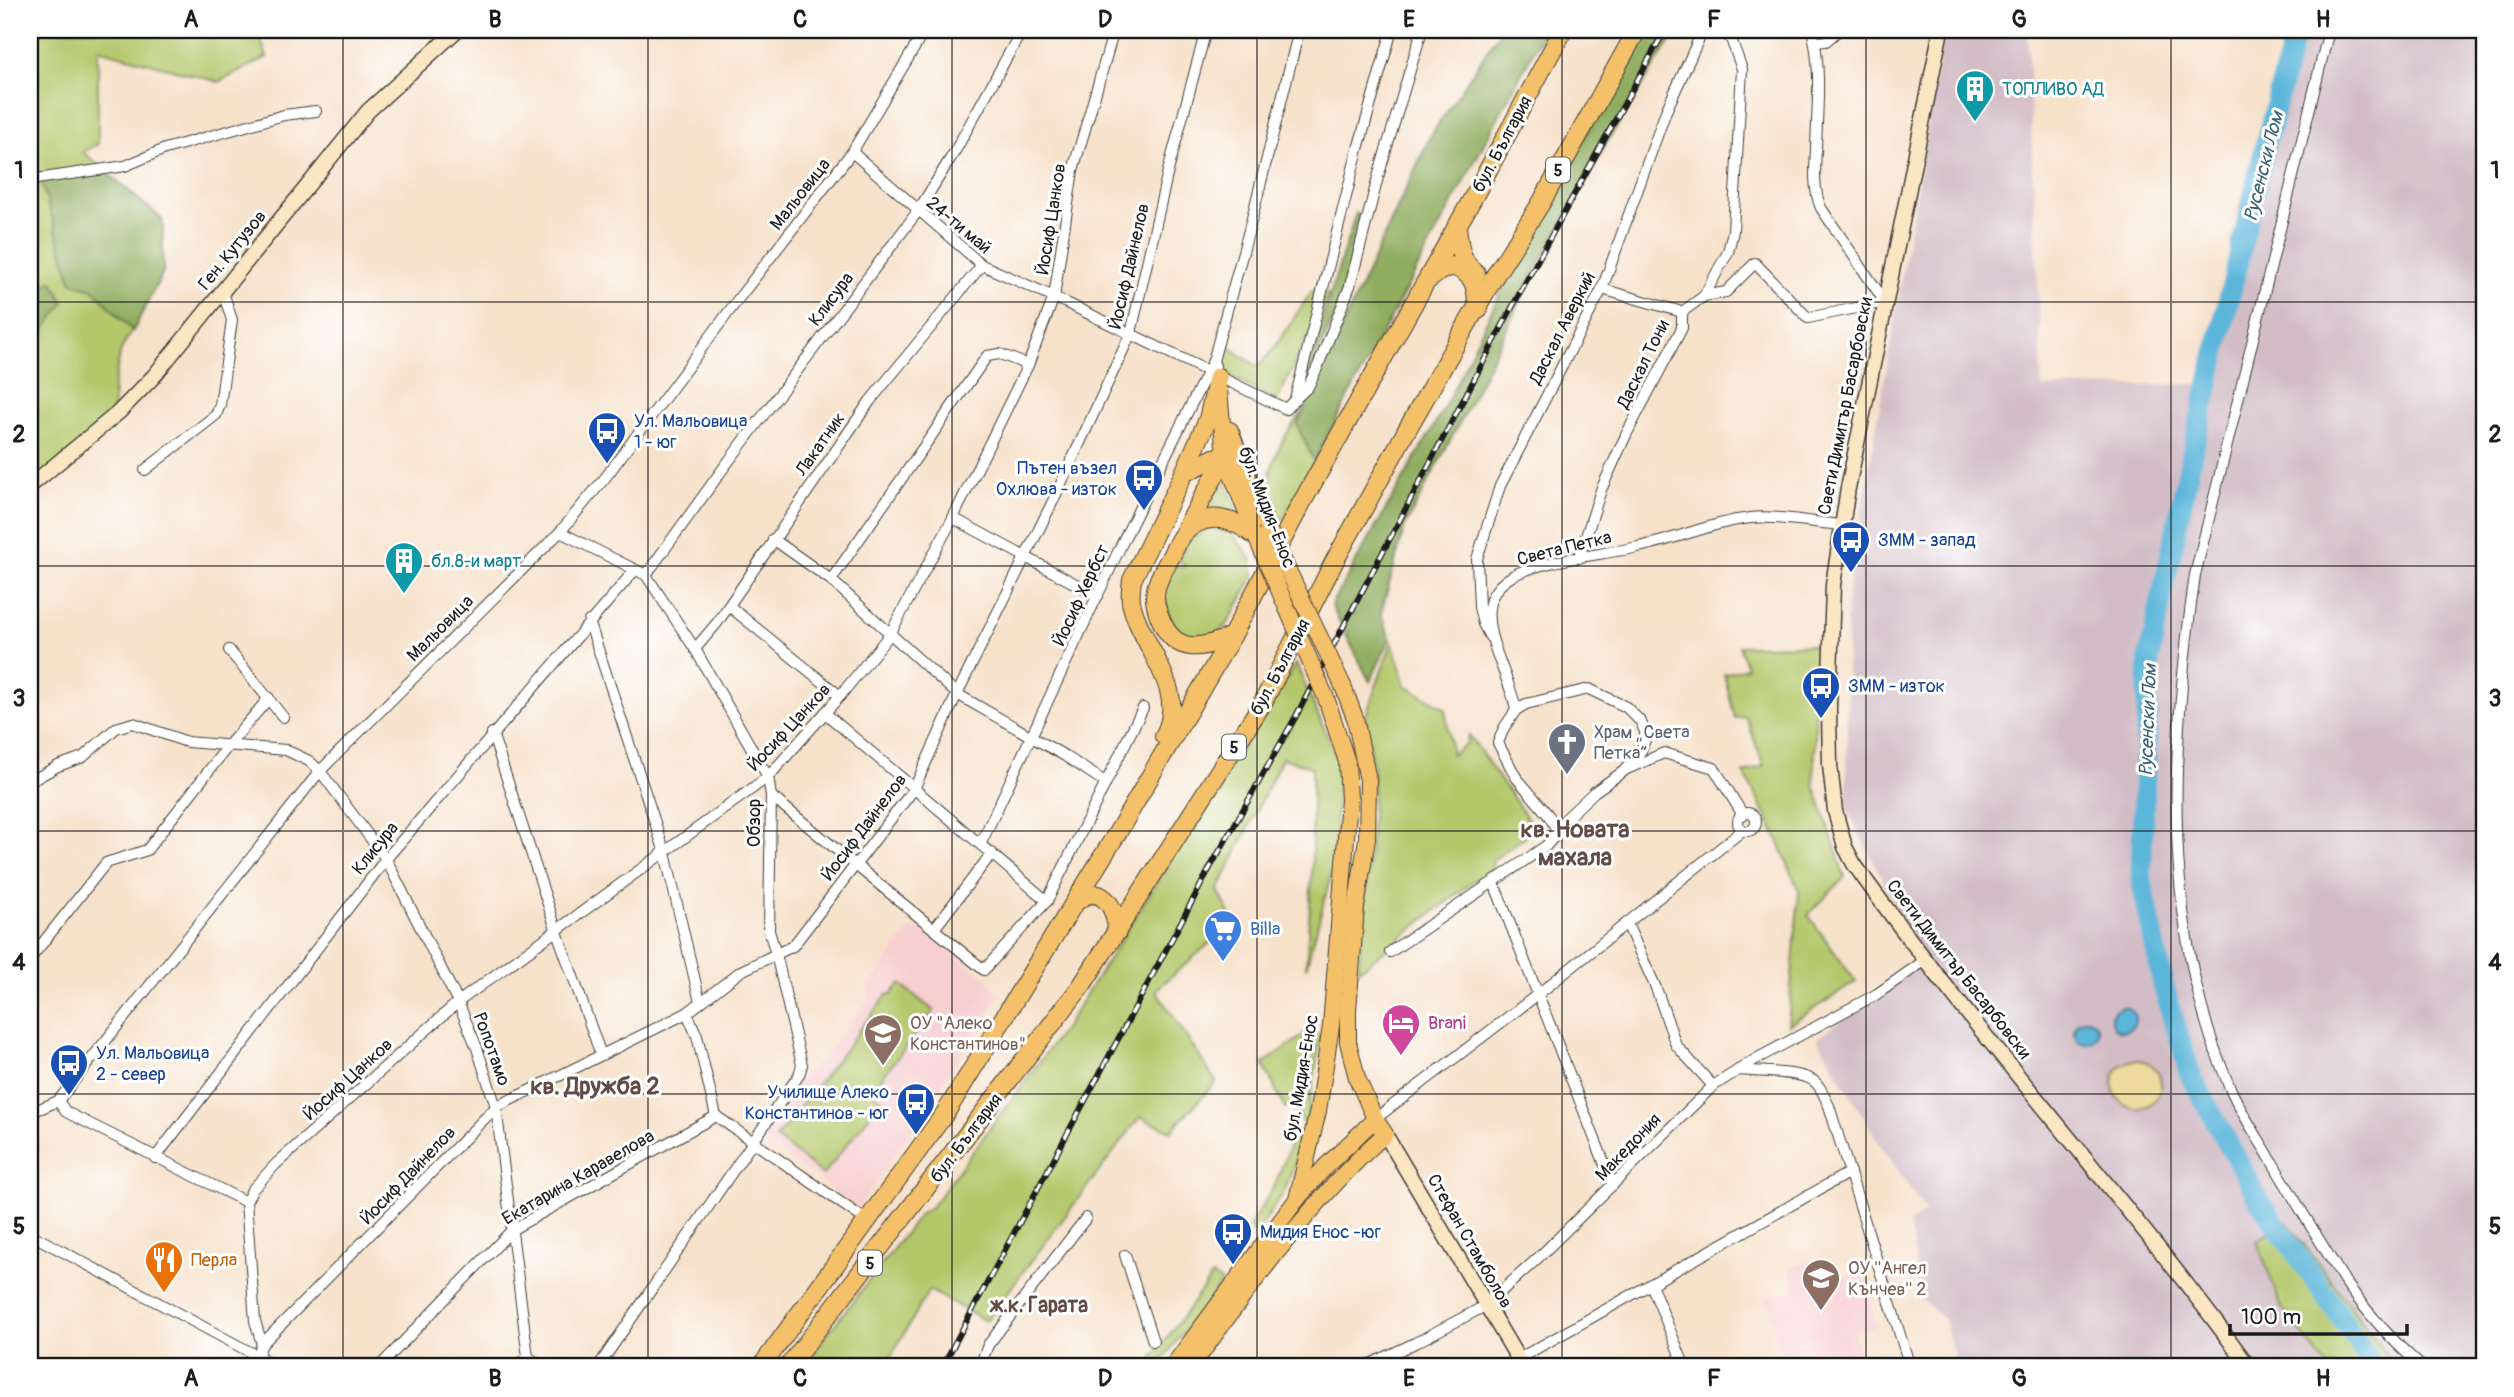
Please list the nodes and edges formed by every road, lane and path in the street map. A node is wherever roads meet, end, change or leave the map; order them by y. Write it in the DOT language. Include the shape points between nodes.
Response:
graph roads {
  1 [pos="457,30"];
  2 [pos="925,30"];
  3 [pos="1022,30"];
  4 [pos="1114,30"];
  5 [pos="1206,30"];
  6 [pos="1299,30"];
  7 [pos="1392,30"];
  8 [pos="1422,30"];
  9 [pos="1563,30"];
  10 [pos="1637,30"];
  11 [pos="1703,30"];
  12 [pos="1722,30"];
  13 [pos="1812,30"];
  14 [pos="1839,30"];
  15 [pos="1941,30"];
  16 [pos="2329,30"];
  17 [pos="1815,42"];
  18 [pos="316,111"];
  19 [pos="852,152"];
  20 [pos="30,180"];
  21 [pos="918,212"];
  22 [pos="1457,226"];
  23 [pos="982,265"];
  24 [pos="1494,277"];
  25 [pos="1424,283"];
  26 [pos="1602,289"];
  27 [pos="223,292"];
  28 [pos="1704,296"];
  29 [pos="1054,297"];
  30 [pos="1885,302"];
  31 [pos="1478,310"];
  32 [pos="1682,312"];
  33 [pos="1131,333"];
  34 [pos="1028,365"];
  35 [pos="1213,370"];
  36 [pos="1295,399"];
  37 [pos="1233,438"];
  38 [pos="1224,457"];
  39 [pos="1243,466"];
  40 [pos="145,470"];
  41 [pos="1184,473"];
  42 [pos="30,486"];
  43 [pos="953,519"];
  44 [pos="1841,525"];
  45 [pos="1261,530"];
  46 [pos="560,532"];
  47 [pos="773,539"];
  48 [pos="1176,545"];
  49 [pos="1026,556"];
  50 [pos="1580,558"];
  51 [pos="635,570"];
  52 [pos="646,575"];
  53 [pos="831,580"];
  54 [pos="1098,596"];
  55 [pos="729,606"];
  56 [pos="589,621"];
  57 [pos="890,635"];
  58 [pos="1232,636"];
  59 [pos="1493,642"];
  60 [pos="695,649"];
  61 [pos="229,650"];
  62 [pos="957,694"];
  63 [pos="840,696"];
  64 [pos="269,698"];
  65 [pos="1143,708"];
  66 [pos="1516,710"];
  67 [pos="825,713"];
  68 [pos="283,717"];
  69 [pos="492,733"];
  70 [pos="1031,737"];
  71 [pos="228,746"];
  72 [pos="320,771"];
  73 [pos="1624,771"];
  74 [pos="768,777"];
  75 [pos="1105,782"];
  76 [pos="30,785"];
  77 [pos="915,789"];
  78 [pos="771,796"];
  79 [pos="1556,828"];
  80 [pos="1119,830"];
  81 [pos="981,843"];
  82 [pos="664,853"];
  83 [pos="992,853"];
  84 [pos="386,859"];
  85 [pos="856,865"];
  86 [pos="1094,869"];
  87 [pos="1494,883"];
  88 [pos="1139,897"];
  89 [pos="1048,901"];
  90 [pos="1071,907"];
  91 [pos="1627,924"];
  92 [pos="556,929"];
  93 [pos="934,929"];
  94 [pos="1116,932"];
  95 [pos="1390,952"];
  96 [pos="776,954"];
  97 [pos="30,959"];
  98 [pos="1924,961"];
  99 [pos="1538,995"];
  100 [pos="458,1002"];
  101 [pos="700,1002"];
  102 [pos="687,1013"];
  103 [pos="601,1055"];
  104 [pos="1738,1070"];
  105 [pos="1713,1086"];
  106 [pos="58,1101"];
  107 [pos="496,1107"];
  108 [pos="30,1114"];
  109 [pos="716,1116"];
  110 [pos="1375,1119"];
  111 [pos="1385,1134"];
  112 [pos="753,1140"];
  113 [pos="155,1158"];
  114 [pos="1850,1172"];
  115 [pos="1613,1185"];
  116 [pos="1297,1199"];
  117 [pos="246,1202"];
  118 [pos="1086,1218"];
  119 [pos="867,1222"];
  120 [pos="513,1229"];
  121 [pos="30,1234"];
  122 [pos="1125,1255"];
  123 [pos="1651,1284"];
  124 [pos="1485,1306"];
  125 [pos="1153,1341"];
  126 [pos="262,1344"];
  127 [pos="257,1356"];
  128 [pos="528,1357"];
  129 [pos="1520,1363"];
  130 [pos="1370,1366"];
  131 [pos="253,1367"];
  132 [pos="278,1367"];
  133 [pos="379,1367"];
  134 [pos="517,1367"];
  135 [pos="543,1367"];
  136 [pos="598,1367"];
  137 [pos="761,1367"];
  138 [pos="788,1367"];
  139 [pos="984,1367"];
  140 [pos="1172,1367"];
  141 [pos="1191,1367"];
  142 [pos="1685,1367"];
  143 [pos="1910,1367"];
  144 [pos="2249,1367"];
  145 [pos="2422,1367"];
  1 -- 27 [label="street, Ген. Кутузов" via="368,111"];
  2 -- 19 [label="street, Мальовица"];
  3 -- 21 [label="street, Клисура"];
  4 -- 29 [label="street, Йосиф Цанков" via="1073,170"];
  5 -- 33 [label="street, Йосиф Дайнелов"];
  6 -- 35 [label="street, Йосиф Хербст"];
  7 -- 36 [label="street"];
  8 -- 36 [label="street" via="1350,286 1308,387"];
  9 -- 22 [label="highway, бул. България / 5"];
  10 -- 24 [label="highway, бул. България / 5" via="1541,203"];
  11 -- 26 [label="street, Даскал Аверкий" via="1666,111"];
  12 -- 28 [label="street, Даскал Тони" via="1731,39 1742,69 1734,219 1728,252"];
  13 -- 17 [label="street"];
  14 -- 17 [label="street" via="1826,41"];
  15 -- 30 [label="street, Свети Димитър Басарбовски"];
  16 -- 145 [label="street" via="2195,575 2183,657 2176,810 2181,890 2192,969 2228,1085 2360,1304"];
  17 -- 30 [label="street" via="1819,61 1817,200"];
  18 -- 20 [label="street" via="284,115 166,149 125,166"];
  19 -- 21 [label="street, 24-ти май"];
  19 -- 46 [label="street, Мальовица"];
  21 -- 23 [label="street, 24-ти май"];
  21 -- 52 [label="street, Клисура"];
  22 -- 24 [label="highway" via="1462,257 1470,269"];
  22 -- 25 [label="highway, бул. България / 5"];
  23 -- 29 [label="street, 24-ти май"];
  23 -- 47 [label="street, Лакатник" via="870,401"];
  24 -- 31 [label="highway, бул. България / 5"];
  25 -- 31 [label="highway" via="1452,266 1465,271 1476,288"];
  25 -- 58 [label="highway, бул. България / 5"];
  26 -- 32 [label="street"];
  26 -- 59 [label="street, Даскал Аверкий" via="1500,486 1483,537 1477,559 1479,607"];
  27 -- 40 [label="street" via="232,320 216,415"];
  27 -- 42 [label="street, Ген. Кутузов" via="119,412"];
  28 -- 30 [label="street" via="1726,292 1755,263 1808,318"];
  28 -- 32 [label="street, Даскал Тони"];
  29 -- 33 [label="street, 24-ти май"];
  29 -- 34 [label="street, Йосиф Цанков"];
  30 -- 44 [label="street, Свети Димитър Басарбовски"];
  31 -- 88 [label="highway, бул. България / 5" via="1334,562 1262,704"];
  32 -- 50 [label="street, Даскал Тони" via="1682,328 1601,490"];
  33 -- 35 [label="street, 24-ти май"];
  33 -- 49 [label="street, Йосиф Дайнелов"];
  34 -- 43 [label="street, Йосиф Цанков"];
  34 -- 53 [label="street" via="1000,354 987,356"];
  35 -- 36 [label="street, 24-ти май" via="1286,410"];
  35 -- 37 [label="main road, бул. Мидия-Енос"];
  35 -- 38 [label="main road, бул. Мидия-Енос"];
  35 -- 41 [label="highway" via="1208,419"];
  35 -- 54 [label="street, Йосиф Хербст"];
  37 -- 38 [label="highway"];
  37 -- 39 [label="main road, бул. Мидия-Енос"];
  38 -- 39 [label="highway"];
  38 -- 41 [label="highway"];
  38 -- 45 [label="main road, бул. Мидия-Енос"];
  38 -- 48 [label="highway"];
  39 -- 45 [label="main road, бул. Мидия-Енос"];
  41 -- 80 [label="highway" via="1132,580 1130,600 1165,680 1173,706 1172,723"];
  43 -- 49 [label="street"];
  43 -- 57 [label="street, Йосиф Цанков"];
  44 -- 50 [label="street, Света Петка" via="1754,517"];
  44 -- 98 [label="street, Свети Димитър Басарбовски" via="1831,609 1830,765 1835,811 1854,864"];
  45 -- 48 [label="highway" via="1232,520 1205,520 1193,525"];
  45 -- 110 [label="main road, бул. Мидия-Енос, bridge" via="1343,686 1364,754 1367,839 1356,907 1348,1042"];
  45 -- 116 [label="main road, бул. Мидия-Енос, bridge" via="1347,762 1349,800 1331,1026 1318,1111"];
  46 -- 51 [label="street"];
  46 -- 72 [label="street, Мальовица"];
  47 -- 53 [label="street"];
  47 -- 55 [label="street, Лакатник"];
  48 -- 58 [label="highway" via="1155,592 1165,630 1176,643 1196,647"];
  49 -- 54 [label="street"];
  49 -- 62 [label="street, Йосиф Дайнелов"];
  50 -- 59 [label="street, Света Петка" via="1515,575 1500,584 1490,606"];
  51 -- 52 [label="street"];
  51 -- 56 [label="street, Клисура"];
  52 -- 60 [label="street, Обзор"];
  53 -- 57 [label="street"];
  54 -- 70 [label="street, Йосиф Хербст"];
  55 -- 60 [label="street, Лакатник"];
  55 -- 63 [label="street"];
  56 -- 69 [label="street, Клисура"];
  56 -- 82 [label="street"];
  57 -- 62 [label="street"];
  57 -- 63 [label="street, Йосиф Цанков"];
  58 -- 80 [label="highway, бул. България / 5"];
  59 -- 66 [label="street, Света Петка"];
  60 -- 74 [label="street, Обзор"];
  61 -- 64 [label="street"];
  62 -- 70 [label="street"];
  62 -- 77 [label="street, Йосиф Дайнелов"];
  63 -- 67 [label="street, Йосиф Цанков"];
  64 -- 68 [label="street"];
  64 -- 71 [label="street"];
  65 -- 75 [label="street"];
  66 -- 73 [label="street" via="1589,689 1616,700 1641,722 1645,740"];
  66 -- 79 [label="street" via="1498,743 1516,778"];
  67 -- 74 [label="street, Йосиф Цанков"];
  67 -- 77 [label="street"];
  69 -- 84 [label="street, Клисура"];
  69 -- 92 [label="street"];
  70 -- 75 [label="street"];
  70 -- 81 [label="street, Йосиф Хербст"];
  71 -- 72 [label="street" via="286,750"];
  71 -- 76 [label="street" via="187,742 125,724 83,757 58,766"];
  71 -- 97 [label="street" via="147,850 106,863"];
  72 -- 84 [label="street, Ропотамо"];
  72 -- 106 [label="street, Мальовица"];
  73 -- 79 [label="street"];
  73 -- 91 [label="street, бул. Мидия-Енос" via="1664,753 1714,768 1743,815 1739,824 1743,830"];
  74 -- 78 [label="street, Обзор"];
  74 -- 82 [label="street, Йосиф Цанков"];
  75 -- 89 [label="street"];
  77 -- 81 [label="street"];
  77 -- 85 [label="street, Йосиф Дайнелов"];
  78 -- 85 [label="street"];
  78 -- 96 [label="street, Обзор" via="768,926"];
  79 -- 87 [label="street" via="1546,846"];
  80 -- 86 [label="highway, бул. България / 5"];
  81 -- 83 [label="street"];
  82 -- 92 [label="street, Йосиф Цанков"];
  82 -- 101 [label="street"];
  83 -- 89 [label="street"];
  83 -- 93 [label="street"];
  84 -- 100 [label="street, Ропотамо"];
  84 -- 113 [label="street, Клисура"];
  85 -- 93 [label="street"];
  85 -- 96 [label="street, Йосиф Дайнелов" via="793,946"];
  86 -- 88 [label="highway" via="1105,892 1117,899"];
  86 -- 90 [label="highway, бул. България / 5"];
  87 -- 95 [label="street"];
  87 -- 99 [label="street"];
  88 -- 94 [label="highway, бул. България / 5"];
  89 -- 93 [label="street" via="984,970"];
  90 -- 94 [label="highway" via="1086,895 1102,897 1114,909"];
  90 -- 119 [label="highway, бул. България / 5" via="946,1112"];
  91 -- 99 [label="street, бул. Мидия-Енос"];
  91 -- 105 [label="street" via="1676,1045"];
  92 -- 100 [label="street, Йосиф Цанков"];
  92 -- 103 [label="street"];
  94 -- 138 [label="highway, бул. България / 5" via="1083,985"];
  96 -- 101 [label="street, Йосиф Дайнелов" via="751,965"];
  96 -- 112 [label="street, Обзор" via="802,1070"];
  98 -- 104 [label="street, Македония" via="1877,994"];
  98 -- 144 [label="street, Свети Димитър Басарбовски" via="2159,1248"];
  99 -- 110 [label="street, бул. Мидия-Енос"];
  99 -- 115 [label="street"];
  100 -- 107 [label="street, Ропотамо"];
  100 -- 117 [label="street, Йосиф Цанков" via="276,1164"];
  101 -- 102 [label="street, Йосиф Дайнелов"];
  102 -- 103 [label="street, Йосиф Дайнелов"];
  102 -- 109 [label="street"];
  103 -- 107 [label="street, Йосиф Дайнелов"];
  104 -- 105 [label="street, Македония"];
  104 -- 114 [label="street" via="1814,1080 1829,1106"];
  105 -- 115 [label="street, Македония"];
  106 -- 108 [label="street"];
  106 -- 113 [label="street" via="66,1112"];
  107 -- 120 [label="street, Ропотамо"];
  107 -- 126 [label="street, Йосиф Дайнелов"];
  109 -- 112 [label="street"];
  109 -- 120 [label="street, Екатарина Каравелова"];
  110 -- 111 [label="main road, бул. Мидия-Енос"];
  110 -- 116 [label="main road, бул. Мидия-Енос"];
  111 -- 124 [label="street, Стефан Стамболов"];
  111 -- 141 [label="main road" via="1303,1220"];
  112 -- 119 [label="street"];
  112 -- 136 [label="street, Обзор"];
  113 -- 117 [label="street"];
  114 -- 123 [label="street"];
  114 -- 143 [label="street"];
  115 -- 124 [label="street, Македония"];
  116 -- 140 [label="main road, бул. Мидия-Енос"];
  117 -- 126 [label="street" via="255,1321"];
  118 -- 139 [label="street" via="988,1345"];
  119 -- 137 [label="highway, бул. България / 5"];
  120 -- 128 [label="street, Ропотамо"];
  120 -- 133 [label="street, Екатарина Каравелова"];
  121 -- 127 [label="street"];
  122 -- 125 [label="street"];
  123 -- 129 [label="street"];
  123 -- 142 [label="street"];
  124 -- 129 [label="street, Стефан Стамболов"];
  124 -- 130 [label="street, Македония"];
  126 -- 127 [label="street, Йосиф Дайнелов"];
  127 -- 131 [label="street, Йосиф Дайнелов"];
  127 -- 132 [label="street"];
  128 -- 134 [label="street"];
  128 -- 135 [label="street"];
}
